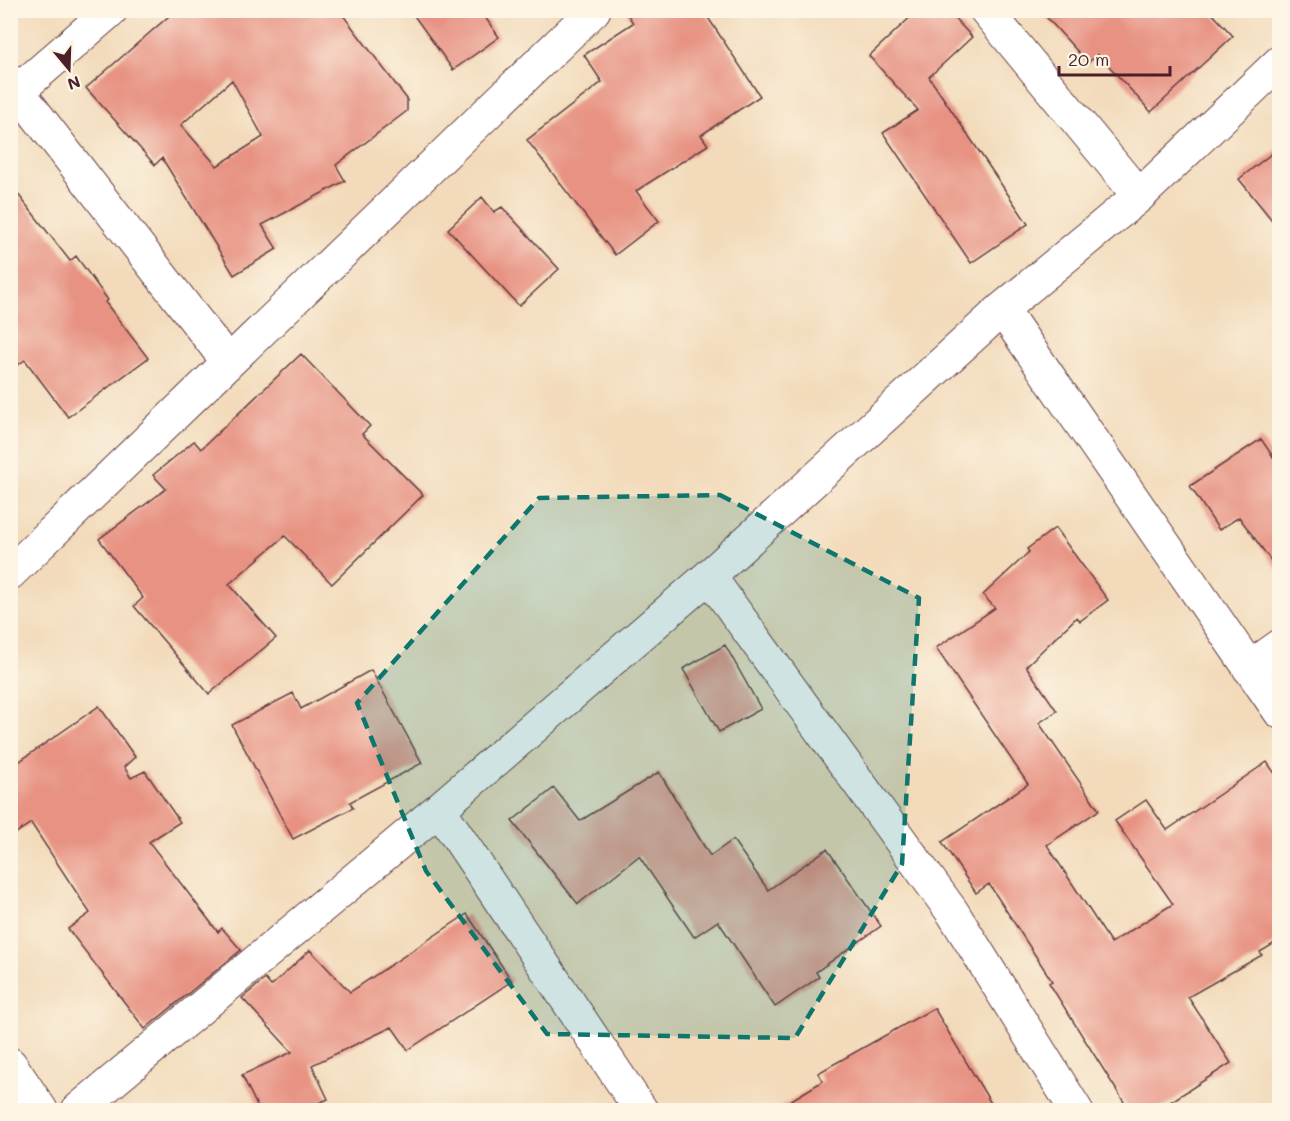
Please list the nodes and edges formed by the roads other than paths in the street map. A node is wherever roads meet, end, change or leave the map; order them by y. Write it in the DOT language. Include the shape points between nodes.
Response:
graph roads {
  1 [pos="111,10"];
  2 [pos="594,10"];
  3 [pos="986,10"];
  4 [pos="1280,62"];
  5 [pos="15,86"];
  6 [pos="1139,196"];
  7 [pos="1002,309"];
  8 [pos="228,362"];
  9 [pos="10,573"];
  10 [pos="709,576"];
  11 [pos="1280,646"];
  12 [pos="1249,668"];
  13 [pos="1280,712"];
  14 [pos="439,810"];
  15 [pos="10,1064"];
  16 [pos="41,1110"];
  17 [pos="78,1110"];
  18 [pos="641,1110"];
  19 [pos="1076,1110"];
  1 -- 5 [label="street"];
  2 -- 8 [label="street"];
  3 -- 6 [label="street"];
  4 -- 6 [label="street"];
  5 -- 8 [label="street"];
  6 -- 7 [label="street"];
  7 -- 10 [label="street"];
  7 -- 12 [label="street"];
  8 -- 9 [label="street"];
  10 -- 14 [label="street"];
  10 -- 19 [label="street" via="953,913"];
  11 -- 12 [label="street"];
  12 -- 13 [label="street"];
  14 -- 17 [label="street"];
  14 -- 18 [label="street"];
  15 -- 16 [label="street"];
}
